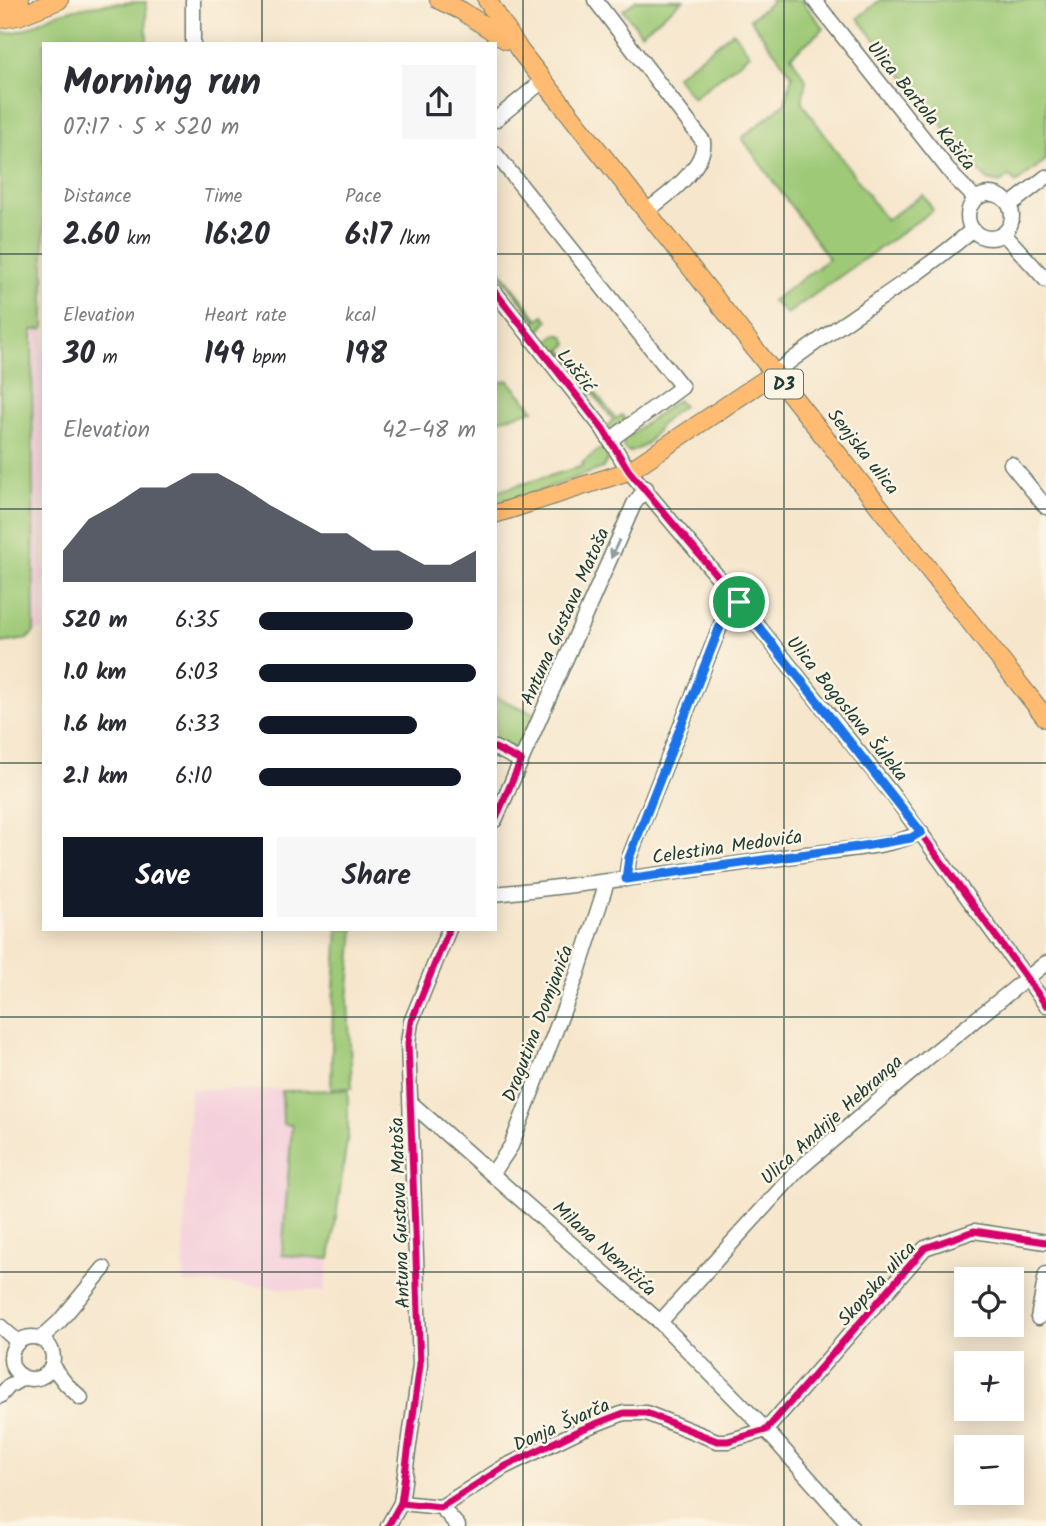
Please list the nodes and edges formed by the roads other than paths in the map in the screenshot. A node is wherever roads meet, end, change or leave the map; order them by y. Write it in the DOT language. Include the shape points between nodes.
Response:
graph roads {
  1 [pos="20,0"];
  2 [pos="59,0"];
  3 [pos="193,0"];
  4 [pos="439,0"];
  5 [pos="487,0"];
  6 [pos="595,0"];
  7 [pos="814,0"];
  8 [pos="0,7"];
  9 [pos="0,19"];
  10 [pos="193,42"];
  11 [pos="520,51"];
  12 [pos="544,80"];
  13 [pos="497,118"];
  14 [pos="497,156"];
  15 [pos="1046,177"];
  16 [pos="975,199"];
  17 [pos="1010,205"];
  18 [pos="646,211"];
  19 [pos="972,230"];
  20 [pos="1004,233"];
  21 [pos="1046,280"];
  22 [pos="497,295"];
  23 [pos="775,373"];
  24 [pos="610,440"];
  25 [pos="1011,464"];
  26 [pos="629,471"];
  27 [pos="646,488"];
  28 [pos="1046,507"];
  29 [pos="497,513"];
  30 [pos="739,602"];
  31 [pos="1046,718"];
  32 [pos="497,749"];
  33 [pos="521,761"];
  34 [pos="497,815"];
  35 [pos="921,832"];
  36 [pos="626,879"];
  37 [pos="607,882"];
  38 [pos="497,894"];
  39 [pos="448,931"];
  40 [pos="1046,963"];
  41 [pos="1027,978"];
  42 [pos="1046,1005"];
  43 [pos="411,1103"];
  44 [pos="493,1173"];
  45 [pos="1046,1242"];
  46 [pos="104,1268"];
  47 [pos="1046,1274"];
  48 [pos="1038,1318"];
  49 [pos="660,1322"];
  50 [pos="0,1326"];
  51 [pos="0,1341"];
  52 [pos="44,1343"];
  53 [pos="15,1346"];
  54 [pos="48,1371"];
  55 [pos="12,1383"];
  56 [pos="81,1398"];
  57 [pos="766,1430"];
  58 [pos="401,1503"];
  59 [pos="442,1507"];
  60 [pos="388,1526"];
  61 [pos="458,1526"];
  62 [pos="851,1526"];
  1 -- 8 [label="main road"];
  2 -- 9 [label="main road"];
  3 -- 10 [label="street"];
  4 -- 11 [label="main road" via="462,10"];
  5 -- 11 [label="main road, D3"];
  6 -- 18 [label="street" via="705,148 696,166"];
  7 -- 16 [label="street, Ulica Bartola Kašića"];
  11 -- 12 [label="main road, Senjska ulica / D3"];
  12 -- 13 [label="street"];
  12 -- 18 [label="main road, Senjska ulica / D3"];
  14 -- 24 [label="street" via="682,387"];
  15 -- 17 [label="street"];
  16 -- 17 [label="street" via="994,194"];
  16 -- 19 [label="street" via="967,217"];
  17 -- 20 [label="street" via="1012,220"];
  18 -- 23 [label="main road, Senjska ulica / D3"];
  19 -- 20 [label="street" via="991,239"];
  19 -- 23 [label="street"];
  20 -- 21 [label="street"];
  22 -- 24 [label="street, Luščić"];
  23 -- 26 [label="main road"];
  23 -- 31 [label="main road, Senjska ulica / D3"];
  24 -- 26 [label="street, Luščić"];
  25 -- 28 [label="street"];
  26 -- 27 [label="street, Ulica Bogoslava Šuleka"];
  26 -- 29 [label="main road"];
  27 -- 30 [label="street, Ulica Bogoslava Šuleka"];
  27 -- 33 [label="street, Antuna Gustava Matoša, one-way" via="634,504"];
  30 -- 35 [label="street, Ulica Bogoslava Šuleka"];
  30 -- 36 [label="street" via="721,624 629,858"];
  32 -- 33 [label="street"];
  33 -- 34 [label="street, Antuna Gustava Matoša"];
  35 -- 36 [label="street, Celestina Medovića" via="911,838 858,847"];
  35 -- 41 [label="street, Ulica Bogoslava Šuleka"];
  36 -- 37 [label="street, Celestina Medovića"];
  37 -- 38 [label="street, Celestina Medovića"];
  37 -- 44 [label="street, Dragutina Domjanića" via="578,975 511,1146"];
  39 -- 43 [label="street, Antuna Gustava Matoša" via="411,1022"];
  40 -- 41 [label="street, Ulica Andrije Hebranga"];
  41 -- 42 [label="street"];
  41 -- 49 [label="street, Ulica Andrije Hebranga" via="797,1171"];
  43 -- 44 [label="street, Milana Nemičića"];
  43 -- 58 [label="street, Antuna Gustava Matoša" via="420,1366"];
  44 -- 49 [label="street, Milana Nemičića"];
  45 -- 57 [label="street, Skopska ulica" via="974,1231 925,1248"];
  46 -- 52 [label="street"];
  47 -- 48 [label="street"];
  49 -- 57 [label="street, Milana Nemičića"];
  50 -- 53 [label="street"];
  51 -- 53 [label="street"];
  52 -- 53 [label="street" via="31,1337"];
  52 -- 54 [label="street" via="54,1356"];
  53 -- 55 [label="street"];
  54 -- 55 [label="street"];
  54 -- 56 [label="street"];
  57 -- 59 [label="street, Donja Švarča" via="717,1441 646,1413 624,1413 504,1467"];
  57 -- 62 [label="street"];
  58 -- 59 [label="street"];
  58 -- 60 [label="street"];
  59 -- 61 [label="street"];
}
